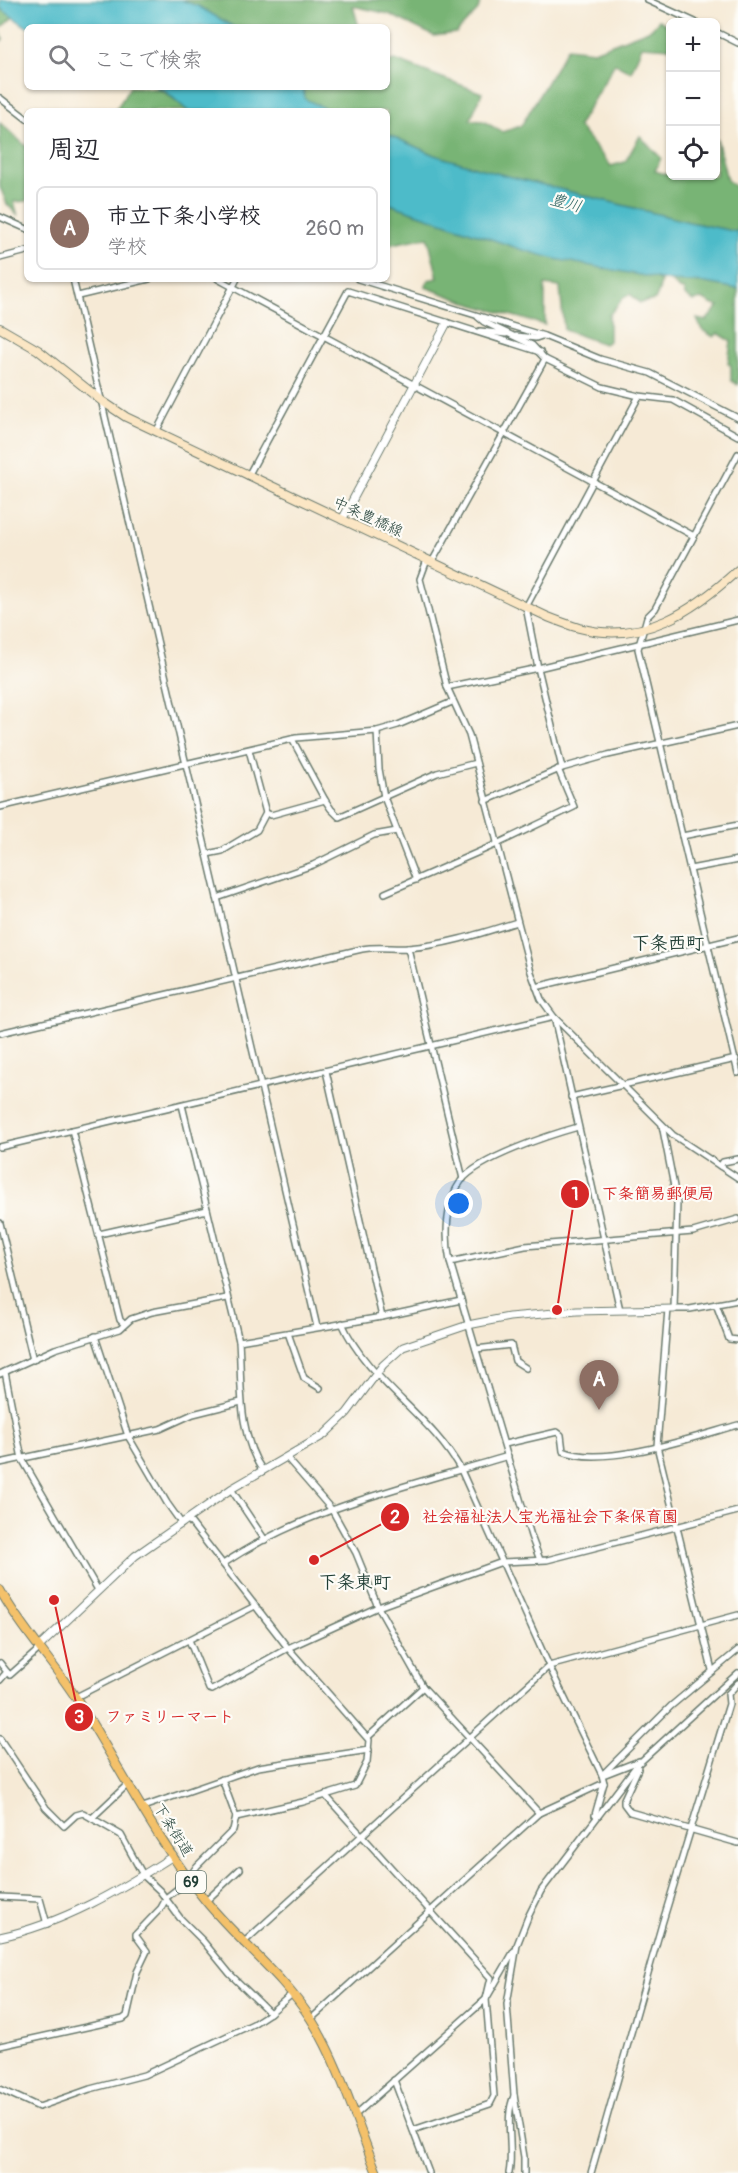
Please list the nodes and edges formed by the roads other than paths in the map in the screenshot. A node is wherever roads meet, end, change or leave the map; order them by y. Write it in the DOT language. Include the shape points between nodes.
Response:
graph roads {
  1 [pos="646,0"];
  2 [pos="686,18"];
  3 [pos="720,34"];
  4 [pos="738,43"];
  5 [pos="0,98"];
  6 [pos="24,117"];
  7 [pos="0,217"];
  8 [pos="24,228"];
  9 [pos="24,252"];
  10 [pos="0,258"];
  11 [pos="74,282"];
  12 [pos="136,282"];
  13 [pos="223,282"];
  14 [pos="235,282"];
  15 [pos="368,282"];
  16 [pos="232,287"];
  17 [pos="78,296"];
  18 [pos="476,315"];
  19 [pos="447,323"];
  20 [pos="0,328"];
  21 [pos="465,329"];
  22 [pos="514,335"];
  23 [pos="325,336"];
  24 [pos="544,336"];
  25 [pos="540,352"];
  26 [pos="545,359"];
  27 [pos="413,384"];
  28 [pos="639,396"];
  29 [pos="102,401"];
  30 [pos="738,418"];
  31 [pos="156,432"];
  32 [pos="504,433"];
  33 [pos="738,436"];
  34 [pos="738,454"];
  35 [pos="248,476"];
  36 [pos="593,482"];
  37 [pos="342,520"];
  38 [pos="694,536"];
  39 [pos="429,561"];
  40 [pos="738,570"];
  41 [pos="526,607"];
  42 [pos="738,620"];
  43 [pos="643,629"];
  44 [pos="639,644"];
  45 [pos="538,668"];
  46 [pos="447,687"];
  47 [pos="452,702"];
  48 [pos="738,726"];
  49 [pos="377,731"];
  50 [pos="292,739"];
  51 [pos="660,743"];
  52 [pos="249,750"];
  53 [pos="476,763"];
  54 [pos="185,764"];
  55 [pos="560,769"];
  56 [pos="384,797"];
  57 [pos="325,800"];
  58 [pos="485,801"];
  59 [pos="0,807"];
  60 [pos="266,813"];
  61 [pos="738,825"];
  62 [pos="397,831"];
  63 [pos="682,836"];
  64 [pos="497,844"];
  65 [pos="207,854"];
  66 [pos="738,860"];
  67 [pos="690,869"];
  68 [pos="416,880"];
  69 [pos="385,893"];
  70 [pos="218,898"];
  71 [pos="517,922"];
  72 [pos="738,938"];
  73 [pos="708,945"];
  74 [pos="408,948"];
  75 [pos="235,978"];
  76 [pos="536,987"];
  77 [pos="554,1017"];
  78 [pos="0,1033"];
  79 [pos="430,1046"];
  80 [pos="736,1059"];
  81 [pos="326,1071"];
  82 [pos="738,1073"];
  83 [pos="622,1085"];
  84 [pos="260,1086"];
  85 [pos="571,1097"];
  86 [pos="182,1105"];
  87 [pos="661,1123"];
  88 [pos="578,1126"];
  89 [pos="72,1130"];
  90 [pos="0,1148"];
  91 [pos="738,1159"];
  92 [pos="720,1166"];
  93 [pos="738,1178"];
  94 [pos="463,1179"];
  95 [pos="207,1210"];
  96 [pos="738,1218"];
  97 [pos="0,1223"];
  98 [pos="675,1233"];
  99 [pos="99,1234"];
  100 [pos="605,1238"];
  101 [pos="450,1262"];
  102 [pos="227,1298"];
  103 [pos="461,1300"];
  104 [pos="738,1300"];
  105 [pos="716,1304"];
  106 [pos="671,1309"];
  107 [pos="620,1310"];
  108 [pos="382,1317"];
  109 [pos="342,1323"];
  110 [pos="124,1324"];
  111 [pos="468,1325"];
  112 [pos="317,1328"];
  113 [pos="288,1333"];
  114 [pos="95,1336"];
  115 [pos="738,1340"];
  116 [pos="239,1341"];
  117 [pos="476,1349"];
  118 [pos="33,1360"];
  119 [pos="526,1368"];
  120 [pos="3,1373"];
  121 [pos="376,1374"];
  122 [pos="320,1389"];
  123 [pos="241,1402"];
  124 [pos="738,1425"];
  125 [pos="128,1436"];
  126 [pos="505,1444"];
  127 [pos="657,1446"];
  128 [pos="508,1456"];
  129 [pos="287,1458"];
  130 [pos="22,1459"];
  131 [pos="0,1463"];
  132 [pos="461,1470"];
  133 [pos="263,1471"];
  134 [pos="231,1489"];
  135 [pos="332,1510"];
  136 [pos="738,1511"];
  137 [pos="185,1521"];
  138 [pos="676,1527"];
  139 [pos="265,1539"];
  140 [pos="540,1560"];
  141 [pos="502,1562"];
  142 [pos="224,1564"];
  143 [pos="0,1590"];
  144 [pos="98,1590"];
  145 [pos="255,1606"];
  146 [pos="378,1607"];
  147 [pos="738,1616"];
  148 [pos="700,1625"];
  149 [pos="189,1640"];
  150 [pos="39,1647"];
  151 [pos="288,1648"];
  152 [pos="738,1650"];
  153 [pos="0,1663"];
  154 [pos="549,1666"];
  155 [pos="712,1670"];
  156 [pos="7,1672"];
  157 [pos="738,1673"];
  158 [pos="0,1680"];
  159 [pos="738,1683"];
  160 [pos="423,1687"];
  161 [pos="76,1697"];
  162 [pos="369,1737"];
  163 [pos="470,1738"];
  164 [pos="0,1739"];
  165 [pos="369,1750"];
  166 [pos="640,1762"];
  167 [pos="602,1775"];
  168 [pos="222,1779"];
  169 [pos="603,1783"];
  170 [pos="128,1784"];
  171 [pos="325,1795"];
  172 [pos="142,1807"];
  173 [pos="539,1813"];
  174 [pos="236,1817"];
  175 [pos="92,1818"];
  176 [pos="594,1819"];
  177 [pos="690,1830"];
  178 [pos="361,1836"];
  179 [pos="738,1843"];
  180 [pos="173,1856"];
  181 [pos="240,1869"];
  182 [pos="143,1875"];
  183 [pos="188,1879"];
  184 [pos="0,1897"];
  185 [pos="165,1900"];
  186 [pos="206,1901"];
  187 [pos="429,1910"];
  188 [pos="47,1924"];
  189 [pos="0,1937"];
  190 [pos="243,1943"];
  191 [pos="517,1945"];
  192 [pos="292,1994"];
  193 [pos="486,1999"];
  194 [pos="270,2013"];
  195 [pos="310,2019"];
  196 [pos="0,2046"];
  197 [pos="394,2080"];
  198 [pos="0,2089"];
  199 [pos="514,2095"];
  200 [pos="354,2116"];
  201 [pos="413,2130"];
  202 [pos="376,2173"];
  203 [pos="429,2173"];
  204 [pos="509,2173"];
  205 [pos="524,2173"];
  206 [pos="591,2173"];
  1 -- 2 [label="street"];
  3 -- 4 [label="street"];
  5 -- 6 [label="street"];
  7 -- 8 [label="street"];
  9 -- 10 [label="street"];
  11 -- 17 [label="street"];
  12 -- 17 [label="street"];
  13 -- 16 [label="street"];
  14 -- 16 [label="street"];
  15 -- 18 [label="street"];
  16 -- 23 [label="street"];
  16 -- 31 [label="street"];
  17 -- 29 [label="street"];
  18 -- 22 [label="street"];
  18 -- 24 [label="street"];
  19 -- 21 [label="street"];
  19 -- 23 [label="street" via="348,291"];
  19 -- 27 [label="street"];
  20 -- 29 [label="main road, 中条豊橋線" via="38,350"];
  21 -- 22 [label="street"];
  21 -- 25 [label="street"];
  22 -- 24 [label="street"];
  22 -- 25 [label="street"];
  23 -- 27 [label="street"];
  23 -- 35 [label="street"];
  24 -- 30 [label="street" via="650,374"];
  25 -- 26 [label="street"];
  26 -- 28 [label="street" via="602,387"];
  26 -- 32 [label="street"];
  27 -- 32 [label="street"];
  27 -- 37 [label="street"];
  28 -- 33 [label="street" via="673,400"];
  28 -- 36 [label="street"];
  29 -- 31 [label="main road, 中条豊橋線"];
  29 -- 54 [label="street"];
  31 -- 35 [label="main road, 中条豊橋線"];
  32 -- 36 [label="street"];
  32 -- 39 [label="street"];
  34 -- 38 [label="street"];
  35 -- 37 [label="main road, 中条豊橋線"];
  36 -- 38 [label="street"];
  36 -- 41 [label="street"];
  37 -- 39 [label="main road, 中条豊橋線"];
  38 -- 43 [label="street"];
  39 -- 41 [label="main road, 中条豊橋線"];
  39 -- 46 [label="street" via="420,579"];
  40 -- 43 [label="main road, 中条豊橋線" via="701,602"];
  41 -- 43 [label="main road, 中条豊橋線" via="580,628 603,632"];
  41 -- 45 [label="street"];
  42 -- 44 [label="street"];
  43 -- 44 [label="street"];
  44 -- 45 [label="street"];
  44 -- 51 [label="street"];
  45 -- 46 [label="street"];
  45 -- 55 [label="street"];
  46 -- 47 [label="street"];
  47 -- 49 [label="street"];
  47 -- 53 [label="street" via="469,735"];
  48 -- 51 [label="street"];
  49 -- 50 [label="street"];
  49 -- 56 [label="street"];
  50 -- 52 [label="street"];
  50 -- 57 [label="street"];
  51 -- 55 [label="street"];
  51 -- 63 [label="street"];
  52 -- 54 [label="street"];
  52 -- 60 [label="street"];
  53 -- 56 [label="street" via="437,773"];
  53 -- 58 [label="street"];
  54 -- 59 [label="street"];
  54 -- 65 [label="street"];
  55 -- 58 [label="street"];
  55 -- 64 [label="street" via="574,807"];
  56 -- 57 [label="street" via="339,817"];
  56 -- 62 [label="street"];
  57 -- 60 [label="street" via="271,815"];
  58 -- 64 [label="street"];
  60 -- 65 [label="street" via="256,830 222,851"];
  61 -- 63 [label="street"];
  62 -- 68 [label="street"];
  62 -- 70 [label="street" via="374,835 313,865"];
  63 -- 67 [label="street"];
  64 -- 68 [label="street"];
  64 -- 71 [label="street"];
  65 -- 70 [label="street"];
  66 -- 67 [label="street"];
  67 -- 73 [label="street"];
  68 -- 69 [label="street"];
  70 -- 75 [label="street"];
  71 -- 74 [label="street" via="459,939"];
  71 -- 76 [label="street"];
  72 -- 73 [label="street"];
  73 -- 76 [label="street"];
  73 -- 80 [label="street"];
  74 -- 75 [label="street" via="362,949"];
  74 -- 79 [label="street"];
  75 -- 78 [label="street"];
  75 -- 84 [label="street"];
  76 -- 77 [label="street"];
  77 -- 79 [label="street"];
  77 -- 83 [label="street"];
  77 -- 85 [label="street"];
  79 -- 81 [label="street"];
  79 -- 94 [label="street"];
  80 -- 82 [label="street"];
  80 -- 83 [label="street"];
  81 -- 84 [label="street"];
  81 -- 108 [label="street"];
  83 -- 85 [label="street"];
  83 -- 87 [label="street"];
  84 -- 86 [label="street"];
  84 -- 112 [label="street"];
  85 -- 88 [label="street"];
  86 -- 89 [label="street"];
  86 -- 95 [label="street"];
  87 -- 92 [label="street"];
  87 -- 98 [label="street" via="676,1202"];
  88 -- 94 [label="street" via="517,1148"];
  88 -- 100 [label="street"];
  89 -- 90 [label="street"];
  89 -- 99 [label="street"];
  91 -- 92 [label="street"];
  92 -- 93 [label="street"];
  94 -- 101 [label="street" via="451,1207 447,1245"];
  95 -- 99 [label="street"];
  95 -- 102 [label="street"];
  96 -- 98 [label="street" via="693,1232"];
  97 -- 118 [label="street"];
  98 -- 100 [label="street"];
  98 -- 106 [label="street"];
  99 -- 110 [label="street"];
  100 -- 101 [label="street" via="525,1245"];
  100 -- 107 [label="street"];
  101 -- 103 [label="street"];
  102 -- 110 [label="street" via="152,1312"];
  102 -- 116 [label="street"];
  103 -- 108 [label="street"];
  103 -- 111 [label="street"];
  104 -- 105 [label="street"];
  105 -- 106 [label="street"];
  105 -- 115 [label="street" via="729,1339"];
  106 -- 107 [label="street"];
  106 -- 127 [label="street"];
  107 -- 111 [label="street" via="509,1317"];
  108 -- 109 [label="street"];
  109 -- 112 [label="street"];
  109 -- 121 [label="street"];
  110 -- 114 [label="street" via="120,1329"];
  111 -- 117 [label="street"];
  111 -- 121 [label="street" via="403,1347"];
  112 -- 113 [label="street"];
  113 -- 116 [label="street"];
  113 -- 122 [label="street" via="304,1378"];
  114 -- 118 [label="street"];
  114 -- 125 [label="street"];
  116 -- 123 [label="street"];
  117 -- 119 [label="street" via="511,1345 515,1361"];
  117 -- 126 [label="street"];
  118 -- 120 [label="street"];
  120 -- 130 [label="street"];
  121 -- 129 [label="street" via="335,1426"];
  121 -- 132 [label="street" via="426,1423"];
  123 -- 125 [label="street"];
  123 -- 133 [label="street" via="250,1444"];
  124 -- 127 [label="street"];
  125 -- 130 [label="street"];
  125 -- 137 [label="street" via="167,1503"];
  126 -- 127 [label="street" via="557,1432 563,1451 571,1454 623,1455"];
  126 -- 128 [label="street"];
  127 -- 138 [label="street"];
  128 -- 132 [label="street"];
  128 -- 140 [label="street"];
  129 -- 133 [label="street"];
  129 -- 135 [label="street"];
  130 -- 131 [label="street"];
  130 -- 144 [label="street"];
  132 -- 135 [label="street"];
  132 -- 141 [label="street"];
  133 -- 134 [label="street"];
  134 -- 137 [label="street"];
  134 -- 139 [label="street"];
  135 -- 139 [label="street"];
  135 -- 146 [label="street" via="356,1553"];
  136 -- 138 [label="street"];
  137 -- 142 [label="street"];
  137 -- 144 [label="street" via="135,1556"];
  138 -- 140 [label="street"];
  138 -- 148 [label="street"];
  139 -- 142 [label="street"];
  140 -- 141 [label="street"];
  141 -- 146 [label="street"];
  141 -- 154 [label="street"];
  142 -- 145 [label="street"];
  143 -- 150 [label="main road, 下条街道 / 69"];
  144 -- 150 [label="street"];
  145 -- 149 [label="street"];
  145 -- 151 [label="street"];
  146 -- 151 [label="street"];
  146 -- 160 [label="street"];
  147 -- 148 [label="street"];
  148 -- 154 [label="street"];
  148 -- 155 [label="street"];
  149 -- 151 [label="street" via="212,1690"];
  149 -- 161 [label="street"];
  150 -- 156 [label="street" via="10,1675"];
  150 -- 161 [label="main road, 下条街道 / 69"];
  151 -- 162 [label="street"];
  152 -- 155 [label="street"];
  153 -- 156 [label="street"];
  154 -- 163 [label="street"];
  154 -- 167 [label="street"];
  155 -- 167 [label="street"];
  156 -- 158 [label="street"];
  157 -- 166 [label="street"];
  159 -- 177 [label="street" via="728,1694 729,1704"];
  160 -- 162 [label="street"];
  160 -- 163 [label="street"];
  161 -- 170 [label="main road, 下条街道 / 69"];
  162 -- 165 [label="street"];
  163 -- 173 [label="street"];
  163 -- 178 [label="street"];
  164 -- 175 [label="street" via="46,1808 64,1826 79,1813"];
  165 -- 168 [label="street" via="258,1767"];
  165 -- 171 [label="street" via="355,1786"];
  166 -- 167 [label="street"];
  166 -- 176 [label="street"];
  166 -- 177 [label="street" via="624,1799 626,1808"];
  167 -- 169 [label="street"];
  168 -- 172 [label="street"];
  168 -- 174 [label="street"];
  169 -- 173 [label="street"];
  169 -- 176 [label="street"];
  170 -- 172 [label="main road, 下条街道 / 69"];
  170 -- 175 [label="street"];
  171 -- 174 [label="street"];
  171 -- 178 [label="street"];
  172 -- 180 [label="main road, 下条街道 / 69"];
  173 -- 187 [label="street"];
  174 -- 183 [label="street" via="233,1830"];
  175 -- 182 [label="street" via="121,1835"];
  176 -- 191 [label="street" via="541,1891"];
  177 -- 179 [label="street"];
  177 -- 206 [label="street"];
  178 -- 187 [label="street"];
  178 -- 190 [label="street"];
  180 -- 182 [label="street"];
  180 -- 183 [label="main road, 下条街道 / 69"];
  181 -- 186 [label="street"];
  182 -- 185 [label="street"];
  182 -- 188 [label="street"];
  183 -- 185 [label="street"];
  183 -- 186 [label="main road, 下条街道 / 69"];
  184 -- 188 [label="street" via="40,1899"];
  185 -- 194 [label="street"];
  185 -- 196 [label="street" via="136,1934 147,1951 137,1972 127,2016"];
  186 -- 190 [label="main road, 下条街道 / 69"];
  187 -- 193 [label="street" via="490,1978"];
  187 -- 195 [label="street"];
  188 -- 189 [label="street"];
  190 -- 192 [label="main road, 下条街道 / 69"];
  191 -- 193 [label="street"];
  191 -- 199 [label="street" via="507,2004"];
  192 -- 194 [label="street"];
  192 -- 195 [label="main road, 下条街道 / 69"];
  193 -- 197 [label="street"];
  193 -- 201 [label="street" via="494,2096 490,2104"];
  194 -- 198 [label="street" via="144,2075 48,2105 39,2107"];
  195 -- 200 [label="main road, 下条街道 / 69" via="330,2053"];
  197 -- 200 [label="street"];
  197 -- 201 [label="street"];
  199 -- 204 [label="street" via="510,2104"];
  199 -- 205 [label="street"];
  200 -- 202 [label="main road, 下条街道 / 69"];
  201 -- 203 [label="street"];
}
